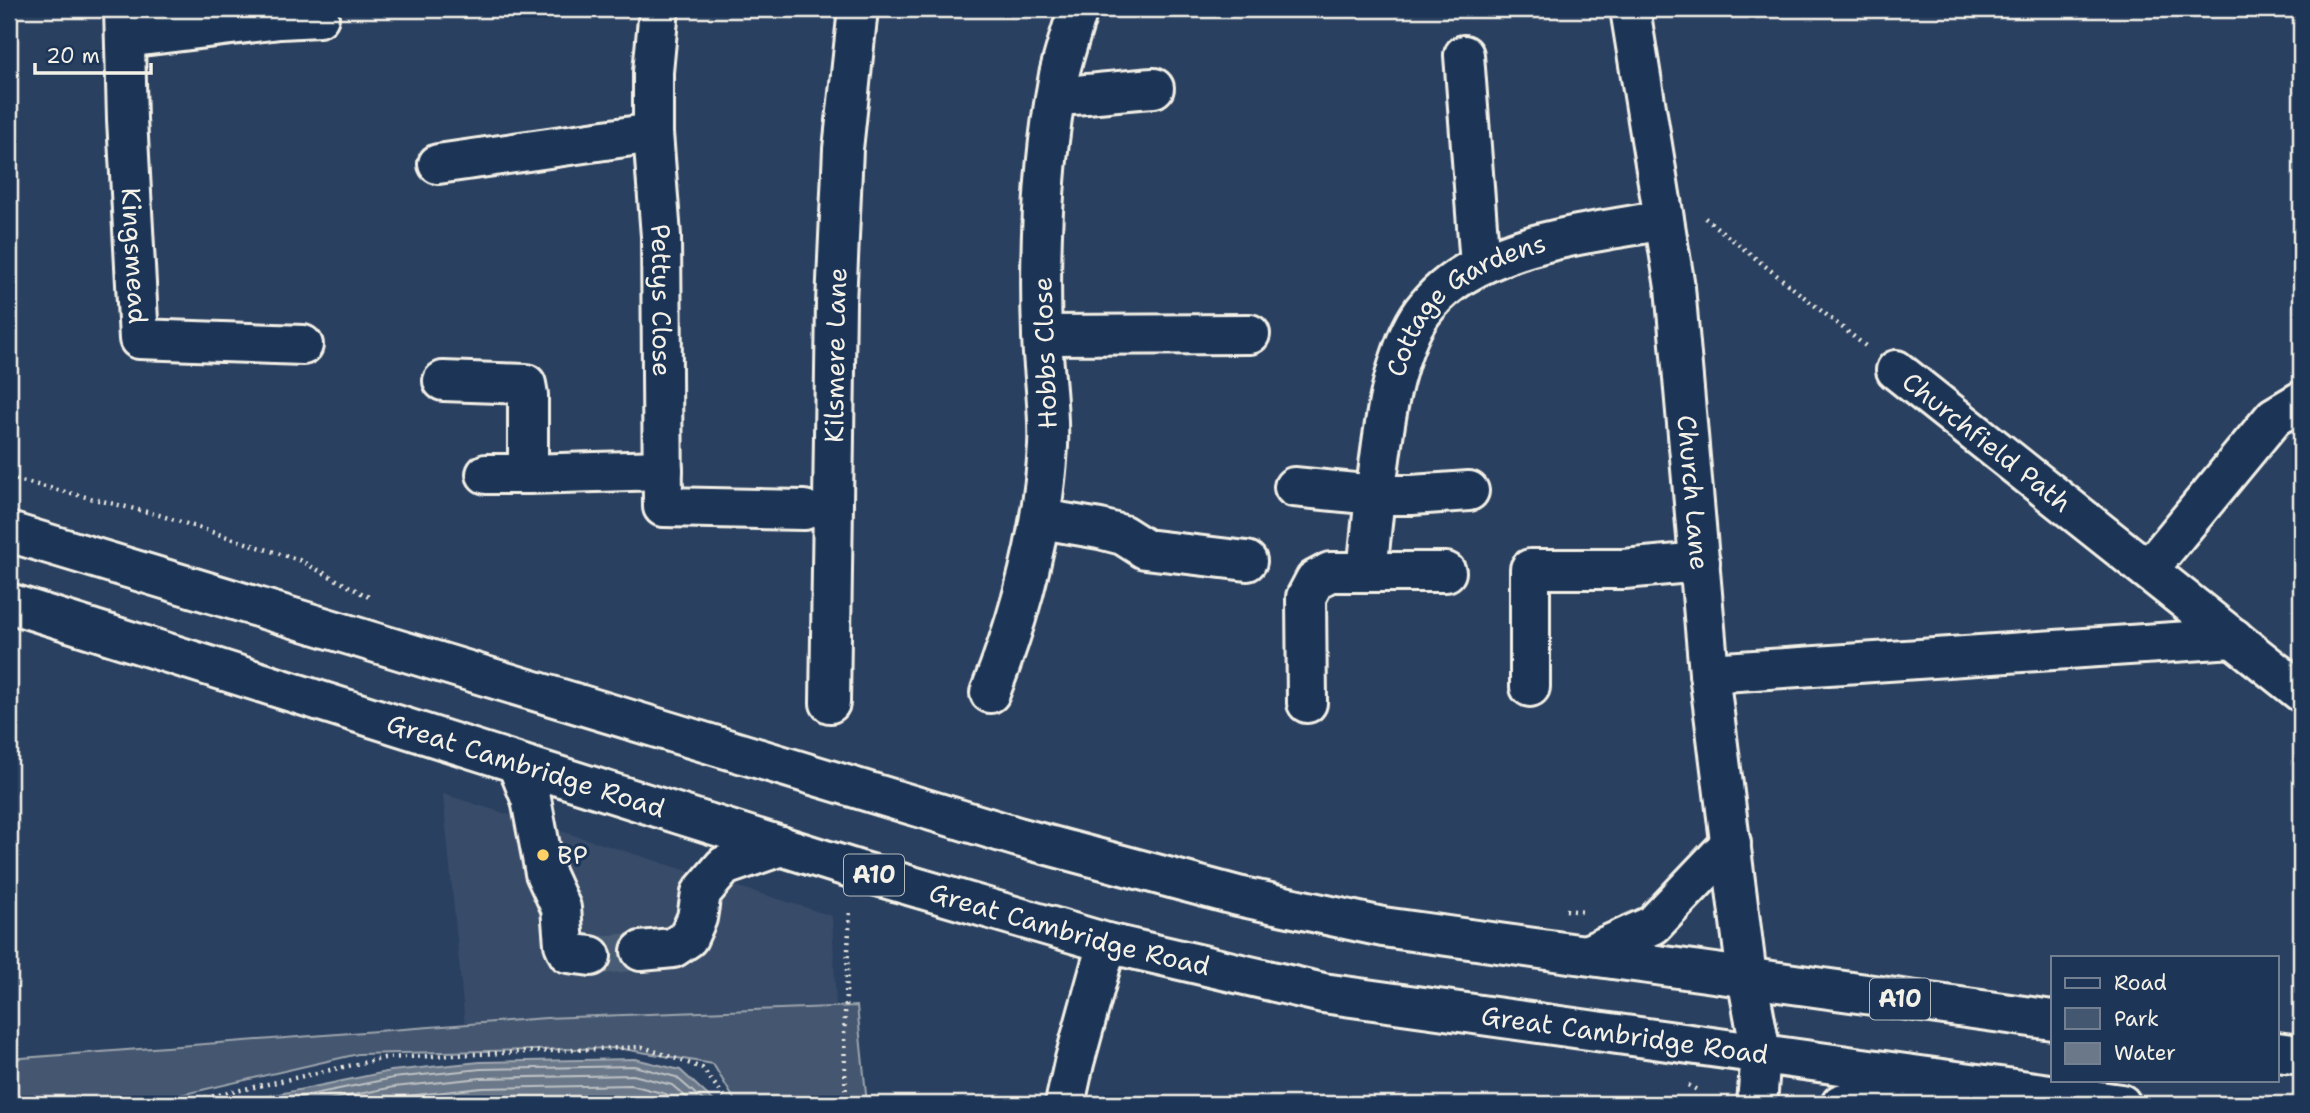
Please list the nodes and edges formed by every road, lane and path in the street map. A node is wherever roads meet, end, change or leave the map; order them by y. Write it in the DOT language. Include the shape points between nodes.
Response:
graph roads {
  1 [pos="659,9"];
  2 [pos="858,9"];
  3 [pos="1078,9"];
  4 [pos="1630,9"];
  5 [pos="318,17"];
  6 [pos="125,23"];
  7 [pos="1464,55"];
  8 [pos="1154,88"];
  9 [pos="1056,96"];
  10 [pos="653,133"];
  11 [pos="438,164"];
  12 [pos="1664,220"];
  13 [pos="1480,265"];
  14 [pos="1250,334"];
  15 [pos="1042,335"];
  16 [pos="303,345"];
  17 [pos="1896,370"];
  18 [pos="443,381"];
  19 [pos="2301,401"];
  20 [pos="663,470"];
  21 [pos="486,474"];
  22 [pos="528,474"];
  23 [pos="1294,487"];
  24 [pos="1469,491"];
  25 [pos="1375,495"];
  26 [pos="804,510"];
  27 [pos="1041,519"];
  28 [pos="9,532"];
  29 [pos="1368,557"];
  30 [pos="1247,561"];
  31 [pos="1700,562"];
  32 [pos="2148,570"];
  33 [pos="1446,572"];
  34 [pos="9,603"];
  35 [pos="2234,638"];
  36 [pos="1709,673"];
  37 [pos="1530,687"];
  38 [pos="2301,692"];
  39 [pos="990,693"];
  40 [pos="830,703"];
  41 [pos="1307,703"];
  42 [pos="517,764"];
  43 [pos="1731,843"];
  44 [pos="781,846"];
  45 [pos="850,901"];
  46 [pos="1107,943"];
  47 [pos="641,951"];
  48 [pos="1586,955"];
  49 [pos="591,956"];
  50 [pos="1747,977"];
  51 [pos="2051,1020"];
  52 [pos="2278,1052"];
  53 [pos="1761,1053"];
  54 [pos="2301,1055"];
  55 [pos="1931,1077"];
  56 [pos="177,1104"];
  57 [pos="730,1104"];
  58 [pos="846,1104"];
  59 [pos="1065,1104"];
  60 [pos="1757,1104"];
  61 [pos="1841,1104"];
  62 [pos="2121,1104"];
  1 -- 10 [label="main road, Pettys Close"];
  2 -- 40 [label="main road, Kilsmere Lane" via="842,149"];
  3 -- 9 [label="main road, Hobbs Close"];
  4 -- 12 [label="main road, Church Lane"];
  5 -- 6 [label="main road"];
  6 -- 16 [label="main road, Kingsmead" via="139,340"];
  7 -- 13 [label="main road"];
  8 -- 9 [label="main road"];
  9 -- 15 [label="main road, Hobbs Close" via="1045,176"];
  10 -- 11 [label="main road"];
  10 -- 20 [label="main road, Pettys Close" via="661,236"];
  12 -- 13 [label="main road, Cottage Gardens" via="1540,245"];
  12 -- 17 [label="path, Churchfield Path" via="1701,216"];
  12 -- 31 [label="main road, Church Lane" via="1675,287"];
  13 -- 25 [label="main road, Cottage Gardens" via="1426,307 1409,337 1397,369"];
  14 -- 15 [label="main road"];
  15 -- 27 [label="main road, Hobbs Close" via="1048,444"];
  17 -- 32 [label="main road, Churchfield Path"];
  18 -- 22 [label="main road" via="526,384"];
  19 -- 32 [label="main road" via="2274,417"];
  20 -- 22 [label="main road"];
  20 -- 26 [label="main road, Pettys Close" via="663,508"];
  21 -- 22 [label="main road"];
  23 -- 25 [label="main road"];
  24 -- 25 [label="main road"];
  25 -- 29 [label="main road, Cottage Gardens"];
  27 -- 30 [label="main road" via="1123,535 1145,549"];
  27 -- 39 [label="main road, Hobbs Close" via="1020,605"];
  28 -- 48 [label="main road, A10" via="1044,844 1238,896 1383,927"];
  29 -- 33 [label="main road"];
  29 -- 41 [label="main road" via="1315,580 1306,597"];
  31 -- 36 [label="main road, Church Lane"];
  31 -- 37 [label="main road" via="1624,569 1530,569"];
  32 -- 35 [label="main road, Churchfield Path"];
  34 -- 42 [label="main road, Great Cambridge Road / A10"];
  35 -- 36 [label="main road"];
  35 -- 38 [label="main road, Churchfield Path"];
  36 -- 43 [label="main road, Church Lane"];
  42 -- 44 [label="main road, Great Cambridge Road / A10"];
  42 -- 49 [label="main road" via="531,799 545,873 561,908 564,943 568,953"];
  43 -- 48 [label="main road" via="1653,925"];
  43 -- 50 [label="main road, Church Lane"];
  44 -- 46 [label="main road, Great Cambridge Road / A10"];
  44 -- 47 [label="main road" via="724,866 701,892 688,938 673,948"];
  45 -- 58 [label="path"];
  46 -- 53 [label="main road, Great Cambridge Road / A10" via="1323,993"];
  46 -- 59 [label="main road"];
  48 -- 50 [label="main road, A10"];
  50 -- 51 [label="main road, A10"];
  50 -- 53 [label="main road, Church Lane"];
  52 -- 54 [label="main road"];
  53 -- 55 [label="main road, Great Cambridge Road / A10"];
  53 -- 60 [label="main road"];
  55 -- 61 [label="main road"];
  55 -- 62 [label="main road, Great Cambridge Road / A10"];
  56 -- 57 [label="path" via="384,1058 643,1047 702,1068"];
}
